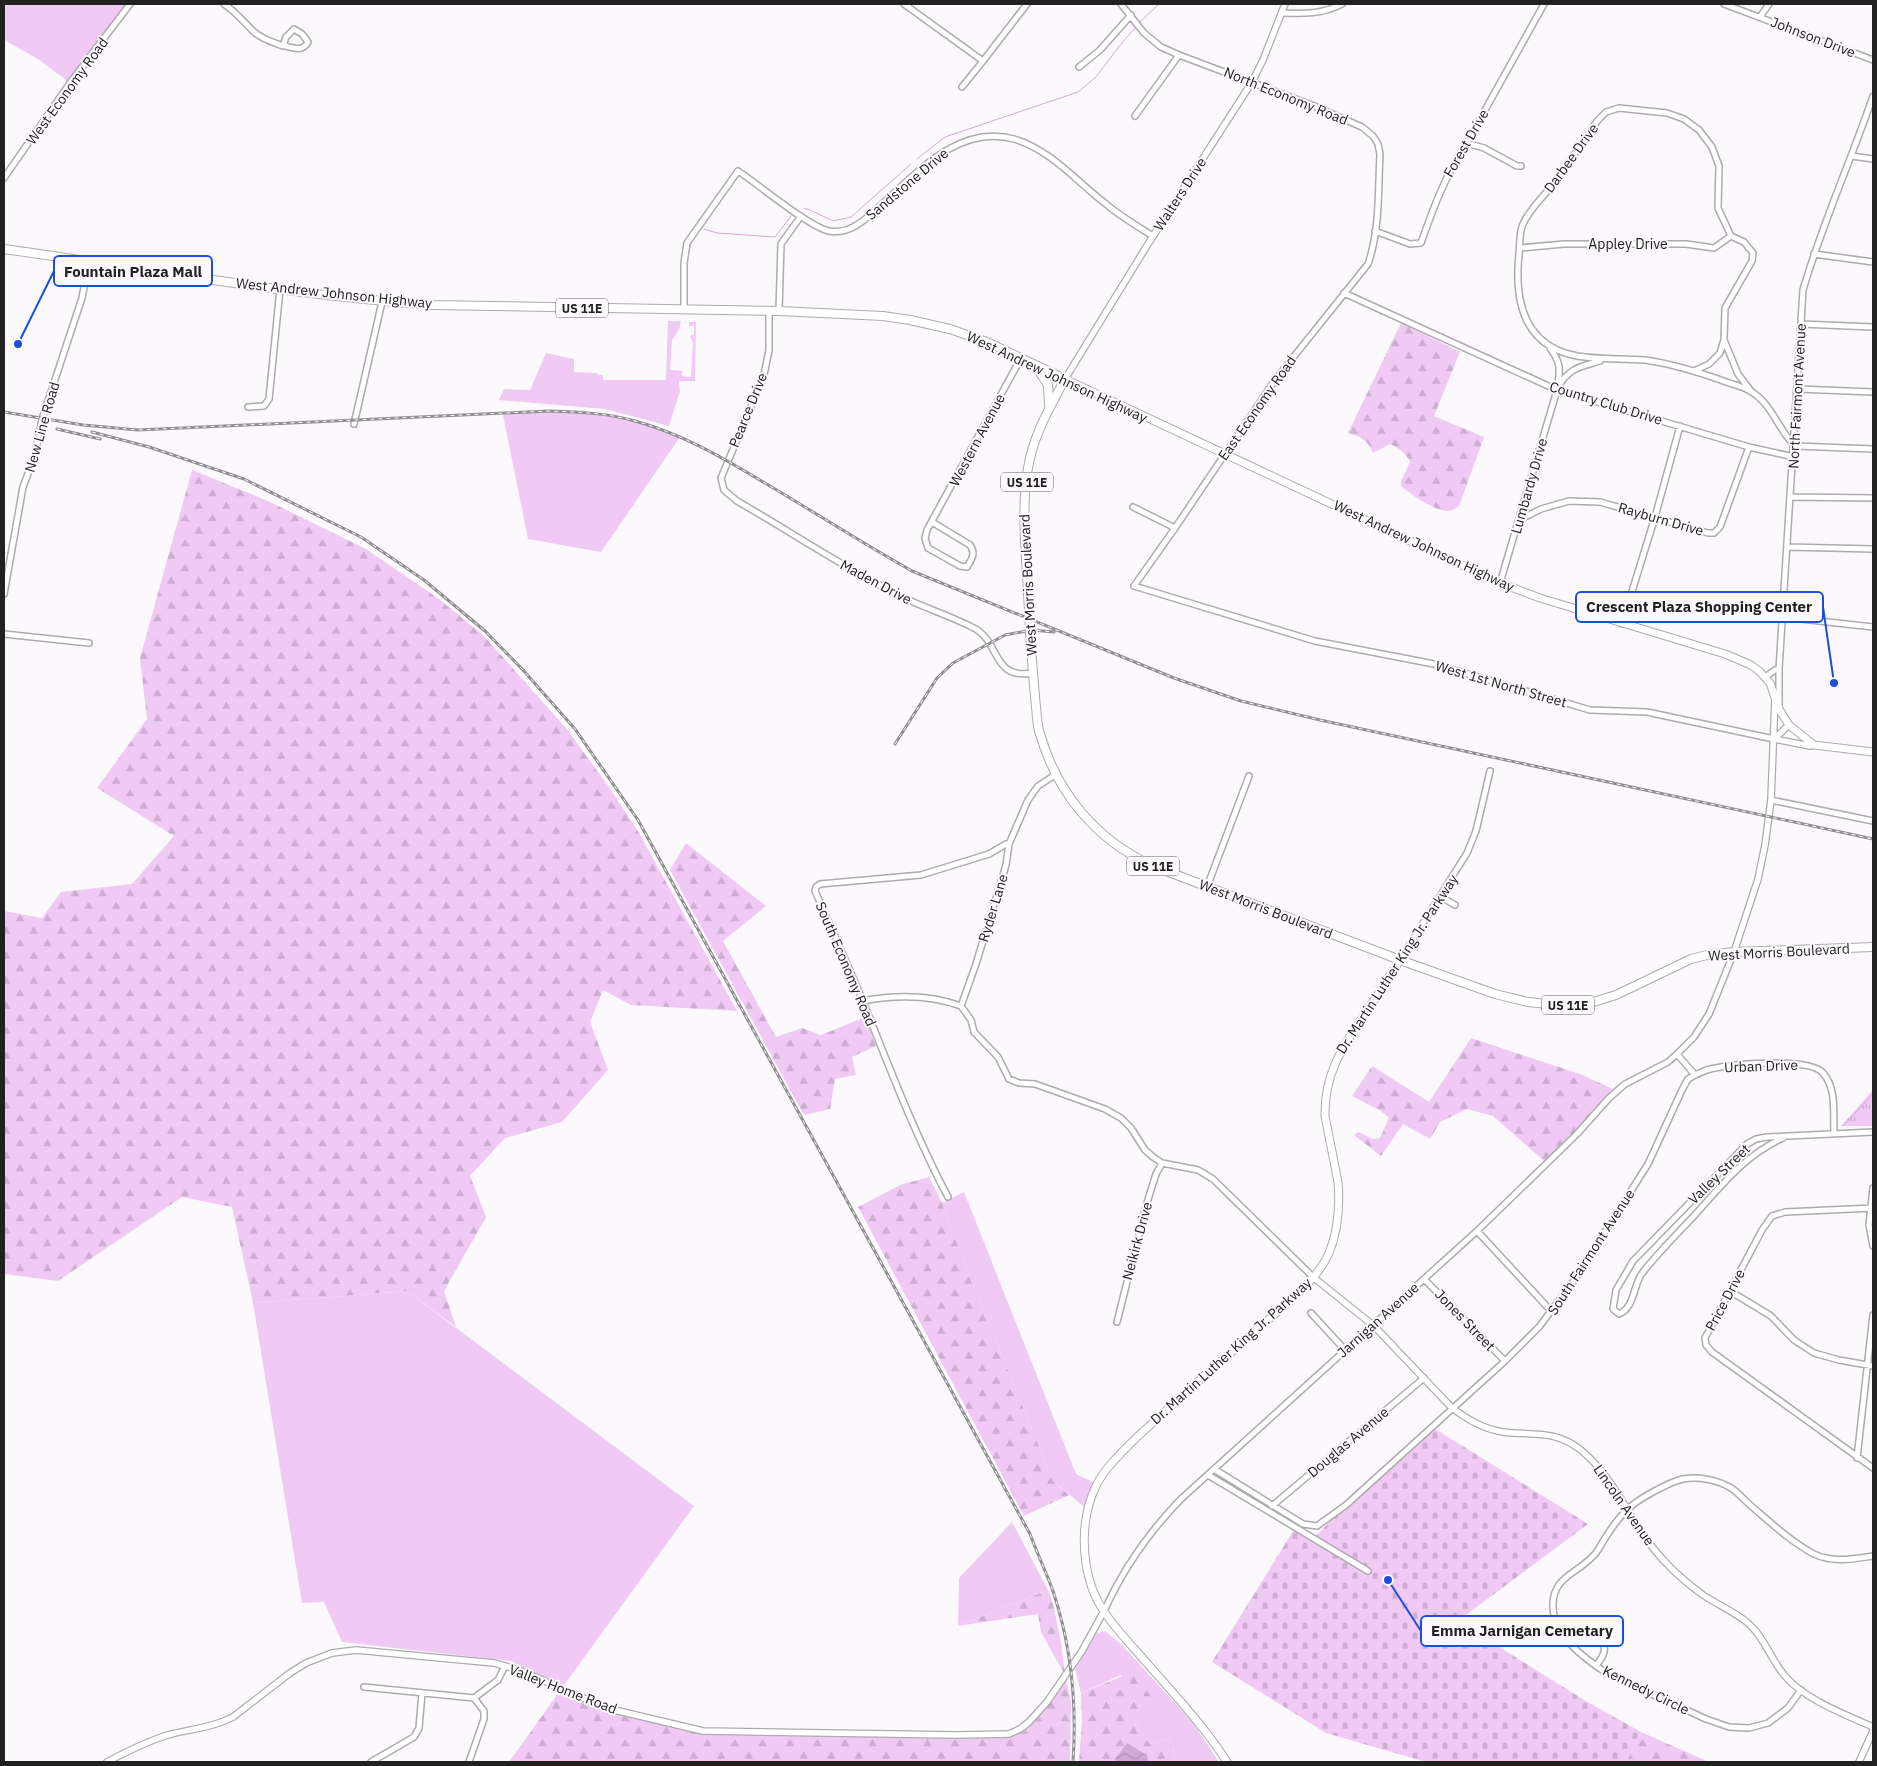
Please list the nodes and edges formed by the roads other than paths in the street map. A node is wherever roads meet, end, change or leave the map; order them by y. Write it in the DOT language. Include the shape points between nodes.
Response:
graph roads {
  1 [pos="130,4"];
  2 [pos="224,4"];
  3 [pos="904,4"];
  4 [pos="1027,4"];
  5 [pos="1121,4"];
  6 [pos="1285,4"];
  7 [pos="1342,4"];
  8 [pos="1544,4"];
  9 [pos="1724,4"];
  10 [pos="1769,4"];
  11 [pos="1282,13"];
  12 [pos="1131,15"];
  13 [pos="1760,17"];
  14 [pos="283,46"];
  15 [pos="1179,55"];
  16 [pos="1873,60"];
  17 [pos="982,61"];
  18 [pos="1079,67"];
  19 [pos="1252,82"];
  20 [pos="962,87"];
  21 [pos="1873,96"];
  22 [pos="1135,116"];
  23 [pos="1466,144"];
  24 [pos="1852,156"];
  25 [pos="1873,158"];
  26 [pos="1521,166"];
  27 [pos="4,178"];
  28 [pos="801,216"];
  29 [pos="1375,231"];
  30 [pos="1153,236"];
  31 [pos="1731,236"];
  32 [pos="1520,248"];
  33 [pos="4,249"];
  34 [pos="1814,254"];
  35 [pos="89,261"];
  36 [pos="1873,262"];
  37 [pos="280,289"];
  38 [pos="1344,292"];
  39 [pos="382,302"];
  40 [pos="684,310"];
  41 [pos="769,311"];
  42 [pos="779,311"];
  43 [pos="1801,324"];
  44 [pos="1873,327"];
  45 [pos="1724,340"];
  46 [pos="1550,348"];
  47 [pos="1021,358"];
  48 [pos="1602,360"];
  49 [pos="1034,364"];
  50 [pos="1694,371"];
  51 [pos="1065,379"];
  52 [pos="1798,389"];
  53 [pos="1557,390"];
  54 [pos="1751,391"];
  55 [pos="1873,392"];
  56 [pos="248,406"];
  57 [pos="1049,409"];
  58 [pos="354,424"];
  59 [pos="1680,426"];
  60 [pos="1795,446"];
  61 [pos="1748,447"];
  62 [pos="1873,449"];
  63 [pos="1225,454"];
  64 [pos="1794,457"];
  65 [pos="720,478"];
  66 [pos="1791,496"];
  67 [pos="1873,498"];
  68 [pos="1133,507"];
  69 [pos="1655,517"];
  70 [pos="1519,520"];
  71 [pos="932,522"];
  72 [pos="1175,528"];
  73 [pos="1787,547"];
  74 [pos="1873,549"];
  75 [pos="1500,583"];
  76 [pos="1134,586"];
  77 [pos="4,594"];
  78 [pos="1783,616"];
  79 [pos="1622,624"];
  80 [pos="1873,627"];
  81 [pos="4,634"];
  82 [pos="89,643"];
  83 [pos="1780,669"];
  84 [pos="1033,673"];
  85 [pos="1766,677"];
  86 [pos="1775,696"];
  87 [pos="1779,709"];
  88 [pos="1789,725"];
  89 [pos="1774,739"];
  90 [pos="1814,745"];
  91 [pos="1873,752"];
  92 [pos="1490,771"];
  93 [pos="1055,775"];
  94 [pos="1249,776"];
  95 [pos="1771,800"];
  96 [pos="1873,821"];
  97 [pos="1010,844"];
  98 [pos="1207,887"];
  99 [pos="1441,897"];
  100 [pos="1455,906"];
  101 [pos="1873,947"];
  102 [pos="1734,952"];
  103 [pos="1400,960"];
  104 [pos="863,1001"];
  105 [pos="961,1006"];
  106 [pos="1677,1054"];
  107 [pos="1695,1075"];
  108 [pos="1861,1126"];
  109 [pos="1864,1132"];
  110 [pos="1873,1132"];
  111 [pos="1834,1133"];
  112 [pos="1787,1136"];
  113 [pos="1162,1163"];
  114 [pos="1873,1188"];
  115 [pos="948,1197"];
  116 [pos="1872,1208"];
  117 [pos="1477,1230"];
  118 [pos="1873,1246"];
  119 [pos="1313,1277"];
  120 [pos="1424,1279"];
  121 [pos="1730,1291"];
  122 [pos="1552,1312"];
  123 [pos="1311,1313"];
  124 [pos="1873,1315"];
  125 [pos="1117,1322"];
  126 [pos="1374,1326"];
  127 [pos="1345,1350"];
  128 [pos="1505,1361"];
  129 [pos="1871,1365"];
  130 [pos="1424,1378"];
  131 [pos="1452,1408"];
  132 [pos="1857,1458"];
  133 [pos="1873,1468"];
  134 [pos="1214,1469"];
  135 [pos="1208,1475"];
  136 [pos="1272,1506"];
  137 [pos="1626,1510"];
  138 [pos="1873,1556"];
  139 [pos="1368,1571"];
  140 [pos="1104,1611"];
  141 [pos="1563,1635"];
  142 [pos="505,1666"];
  143 [pos="1596,1666"];
  144 [pos="364,1687"];
  145 [pos="1801,1690"];
  146 [pos="422,1693"];
  147 [pos="474,1698"];
  148 [pos="1873,1727"];
  149 [pos="1873,1731"];
  150 [pos="107,1762"];
  151 [pos="371,1762"];
  152 [pos="469,1762"];
  153 [pos="1227,1762"];
  154 [pos="1859,1762"];
  1 -- 27 [label="street, West Economy Road" via="70,82"];
  2 -- 14 [label="street" via="242,17 254,32"];
  3 -- 17 [label="street"];
  4 -- 17 [label="street"];
  5 -- 12 [label="street, North Economy Road"];
  6 -- 11 [label="street, Walters Drive"];
  7 -- 11 [label="street" via="1306,14"];
  8 -- 23 [label="street, Forest Drive"];
  9 -- 13 [label="street, Johnson Drive"];
  10 -- 13 [label="street"];
  11 -- 19 [label="street, Walters Drive"];
  12 -- 15 [label="street, North Economy Road" via="1144,33"];
  12 -- 18 [label="street" via="1100,50"];
  13 -- 16 [label="street, Johnson Drive"];
  14 -- 14 [label="street" via="301,49 308,42 294,29 286,36"];
  15 -- 19 [label="street, North Economy Road"];
  15 -- 22 [label="street"];
  17 -- 20 [label="street"];
  19 -- 29 [label="street, North Economy Road" via="1347,120 1373,136 1380,154"];
  19 -- 30 [label="street, Walters Drive"];
  21 -- 24 [label="street, North Fairmont Avenue"];
  23 -- 26 [label="street" via="1484,148"];
  23 -- 29 [label="street, Forest Drive" via="1439,193 1421,243 1410,244"];
  24 -- 25 [label="street"];
  24 -- 34 [label="street, North Fairmont Avenue"];
  28 -- 30 [label="street, Sandstone Drive" via="831,231 850,229 866,220 930,162 955,144 983,136 1000,136 1050,158 1119,215"];
  28 -- 40 [label="street, Sandstone Drive" via="738,170 687,243"];
  28 -- 42 [label="street" via="781,244"];
  29 -- 38 [label="street, East Economy Road" via="1368,264"];
  30 -- 51 [label="street, Walters Drive"];
  31 -- 32 [label="street, Appley Drive" via="1714,248 1686,244 1564,244"];
  31 -- 32 [label="street, Darbee Drive" via="1718,208 1719,166 1712,147 1699,130 1684,119 1667,113 1618,108 1606,112 1598,120 1530,211 1522,227"];
  31 -- 45 [label="street, Darbee Drive" via="1744,242 1753,252 1752,261 1725,308"];
  32 -- 46 [label="street, Darbee Drive" via="1518,265 1522,313 1539,340"];
  33 -- 35 [label="main road, West Andrew Johnson Highway / US 11E"];
  34 -- 36 [label="street"];
  34 -- 43 [label="street, North Fairmont Avenue" via="1803,290"];
  35 -- 37 [label="main road, West Andrew Johnson Highway / US 11E"];
  35 -- 77 [label="street, New Line Road" via="82,298 23,487"];
  37 -- 39 [label="main road, West Andrew Johnson Highway / US 11E"];
  37 -- 56 [label="street" via="269,399 264,406"];
  38 -- 53 [label="street, Country Club Drive"];
  38 -- 63 [label="street, East Economy Road" via="1275,380"];
  39 -- 40 [label="main road, West Andrew Johnson Highway / US 11E"];
  39 -- 58 [label="street"];
  40 -- 41 [label="main road, West Andrew Johnson Highway / US 11E"];
  41 -- 42 [label="main road, West Andrew Johnson Highway / US 11E"];
  41 -- 65 [label="street, Pearce Drive" via="769,350 764,375"];
  42 -- 47 [label="main road, West Andrew Johnson Highway / US 11E" via="910,320 950,329"];
  43 -- 44 [label="street"];
  43 -- 52 [label="street, North Fairmont Avenue"];
  45 -- 50 [label="street, Darbee Drive" via="1720,353 1709,364"];
  45 -- 54 [label="street, Darbee Drive" via="1738,374"];
  46 -- 48 [label="street, Darbee Drive"];
  46 -- 53 [label="street" via="1558,358 1560,370"];
  47 -- 49 [label="main road, West Andrew Johnson Highway / US 11E"];
  47 -- 71 [label="street, Western Avenue"];
  48 -- 50 [label="street, Darbee Drive" via="1645,360"];
  48 -- 53 [label="street" via="1574,369 1565,376"];
  49 -- 51 [label="main road, West Andrew Johnson Highway / US 11E"];
  49 -- 57 [label="main road" via="1048,385"];
  50 -- 54 [label="street, Darbee Drive"];
  51 -- 57 [label="main road, West Morris Boulevard / US 11E"];
  51 -- 63 [label="main road, West Andrew Johnson Highway"];
  52 -- 55 [label="street"];
  52 -- 60 [label="street, North Fairmont Avenue"];
  53 -- 59 [label="street, Country Club Drive"];
  53 -- 70 [label="street, Lumbardy Drive"];
  54 -- 60 [label="street, Darbee Drive" via="1772,412 1787,439"];
  57 -- 84 [label="main road, West Morris Boulevard / US 11E, bridge" via="1028,467 1024,510"];
  59 -- 61 [label="street, Country Club Drive"];
  59 -- 69 [label="street"];
  60 -- 62 [label="street"];
  60 -- 64 [label="street, North Fairmont Avenue"];
  61 -- 64 [label="street, Country Club Drive"];
  61 -- 69 [label="street, Rayburn Drive" via="1720,527 1714,533"];
  63 -- 72 [label="street, East Economy Road"];
  63 -- 75 [label="main road, West Andrew Johnson Highway"];
  64 -- 66 [label="street, North Fairmont Avenue"];
  65 -- 84 [label="street, Maden Drive" via="724,490 738,501 862,576 974,628 988,638 1001,665 1007,670"];
  66 -- 67 [label="street"];
  66 -- 73 [label="street, North Fairmont Avenue"];
  68 -- 72 [label="street"];
  69 -- 70 [label="street, Rayburn Drive" via="1600,502 1569,500"];
  69 -- 79 [label="street"];
  70 -- 75 [label="street, Lumbardy Drive"];
  71 -- 71 [label="street, Western Avenue" via="970,545 973,556 967,566 960,566 928,548 925,538"];
  72 -- 76 [label="street, East Economy Road"];
  73 -- 74 [label="street"];
  73 -- 78 [label="street, North Fairmont Avenue"];
  75 -- 79 [label="main road, West Andrew Johnson Highway"];
  76 -- 89 [label="street, West 1st North Street" via="1315,641 1442,666 1590,710 1648,712"];
  78 -- 80 [label="street"];
  78 -- 83 [label="street, North Fairmont Avenue"];
  79 -- 85 [label="main road, West Andrew Johnson Highway" via="1737,659"];
  81 -- 82 [label="street"];
  83 -- 85 [label="street"];
  83 -- 87 [label="street, North Fairmont Avenue"];
  84 -- 93 [label="main road, West Morris Boulevard / US 11E" via="1039,732"];
  85 -- 86 [label="main road, West Andrew Johnson Highway"];
  86 -- 87 [label="main road, West Andrew Johnson Highway"];
  86 -- 89 [label="street"];
  87 -- 88 [label="main road, West Andrew Johnson Highway"];
  88 -- 89 [label="street"];
  88 -- 90 [label="main road, West Andrew Johnson Highway"];
  89 -- 90 [label="street, West 1st North Street"];
  89 -- 95 [label="street"];
  90 -- 91 [label="main road, West 1st North Street"];
  92 -- 99 [label="street, Dr. Martin Luther King Jr. Parkway" via="1476,831"];
  93 -- 97 [label="street, Ryder Lane" via="1038,786 1028,800"];
  93 -- 98 [label="main road, West Morris Boulevard / US 11E" via="1082,815 1110,841 1138,859"];
  94 -- 98 [label="street"];
  95 -- 96 [label="street"];
  95 -- 102 [label="street" via="1758,879"];
  97 -- 104 [label="street, South Economy Road" via="989,854 921,875 820,884 816,887"];
  97 -- 105 [label="street, Ryder Lane"];
  98 -- 103 [label="main road, West Morris Boulevard / US 11E"];
  99 -- 100 [label="street"];
  99 -- 103 [label="street, Dr. Martin Luther King Jr. Parkway"];
  101 -- 102 [label="main road, West Morris Boulevard / US 11E"];
  102 -- 103 [label="main road, West Morris Boulevard / US 11E" via="1692,959 1587,1004 1558,1005 1495,994"];
  102 -- 106 [label="street" via="1708,1014 1694,1037"];
  103 -- 119 [label="main road, Dr. Martin Luther King Jr. Parkway" via="1346,1042 1329,1081 1325,1116 1338,1182 1339,1208 1328,1254"];
  104 -- 105 [label="street" via="904,996"];
  104 -- 115 [label="street, South Economy Road" via="924,1151"];
  105 -- 113 [label="street" via="971,1020 974,1032 998,1057 1009,1079 1035,1084 1105,1109 1121,1118 1145,1150"];
  106 -- 107 [label="street"];
  106 -- 117 [label="street, Jarnigan Avenue" via="1625,1084 1609,1098 1577,1134"];
  107 -- 111 [label="street, Urban Drive" via="1708,1069 1739,1064 1811,1066 1822,1072 1833,1094"];
  107 -- 122 [label="street, South Fairmont Avenue" via="1688,1079 1682,1090 1648,1164"];
  108 -- 109 [label="street"];
  109 -- 110 [label="street"];
  109 -- 111 [label="street"];
  111 -- 112 [label="street"];
  112 -- 112 [label="street, Valley Street" via="1756,1139 1737,1153 1633,1261 1616,1290 1613,1309 1619,1314 1624,1312 1643,1271 1740,1165 1762,1148"];
  113 -- 119 [label="street" via="1198,1170 1213,1179"];
  113 -- 125 [label="street, Neikirk Drive" via="1146,1206"];
  114 -- 116 [label="street"];
  116 -- 118 [label="street" via="1869,1225"];
  116 -- 121 [label="street, Price Drive" via="1790,1211 1772,1216"];
  117 -- 120 [label="street, Jarnigan Avenue"];
  117 -- 122 [label="street"];
  119 -- 126 [label="street, Lincoln Avenue"];
  119 -- 140 [label="main road, Dr. Martin Luther King Jr. Parkway" via="1136,1438 1097,1484 1088,1510 1084,1546 1092,1589"];
  120 -- 126 [label="street, Jarnigan Avenue"];
  120 -- 128 [label="street, Jones Street"];
  121 -- 129 [label="street" via="1771,1316 1794,1340 1814,1353"];
  121 -- 132 [label="street, Price Drive" via="1705,1338 1706,1345"];
  122 -- 128 [label="street, South Fairmont Avenue"];
  123 -- 127 [label="street"];
  124 -- 129 [label="street"];
  126 -- 127 [label="street, Jarnigan Avenue"];
  126 -- 130 [label="street, Lincoln Avenue"];
  127 -- 134 [label="street, Jarnigan Avenue"];
  128 -- 131 [label="street, South Fairmont Avenue"];
  129 -- 132 [label="street"];
  130 -- 131 [label="street, Lincoln Avenue"];
  130 -- 136 [label="street, Douglas Avenue"];
  131 -- 136 [label="street, South Fairmont Avenue" via="1346,1504 1316,1526 1303,1524"];
  131 -- 137 [label="street, Lincoln Avenue" via="1481,1426 1501,1432 1546,1434 1580,1449 1604,1474"];
  132 -- 133 [label="street, Price Drive"];
  134 -- 135 [label="street, Jarnigan Avenue"];
  134 -- 136 [label="street, South Fairmont Avenue"];
  135 -- 139 [label="street"];
  135 -- 140 [label="street, Jarnigan Avenue" via="1157,1524 1123,1575"];
  137 -- 138 [label="street, Kennedy Circle" via="1645,1496 1682,1479 1712,1480 1731,1488 1814,1554 1837,1560"];
  137 -- 141 [label="street, Kennedy Circle" via="1595,1554 1559,1582 1553,1595 1553,1607"];
  137 -- 145 [label="street, Lincoln Avenue" via="1670,1567 1703,1595 1749,1624 1785,1676"];
  140 -- 142 [label="street, Valley Home Road" via="1082,1650 1038,1712 1020,1729 1009,1734 703,1731 606,1708"];
  140 -- 153 [label="main road, Dr. Martin Luther King Jr. Parkway"];
  141 -- 143 [label="street, Kennedy Circle"];
  141 -- 143 [label="street" via="1573,1631 1587,1632 1602,1641 1604,1654"];
  142 -- 147 [label="street" via="498,1680"];
  142 -- 150 [label="street, Valley Home Road" via="475,1660 363,1650 332,1653 290,1673 224,1722 159,1738"];
  143 -- 145 [label="street, Kennedy Circle" via="1665,1701 1729,1727 1749,1728 1768,1724 1788,1708"];
  144 -- 146 [label="street"];
  145 -- 148 [label="street, Lincoln Avenue" via="1841,1714"];
  146 -- 147 [label="street"];
  146 -- 151 [label="street" via="419,1728 414,1737"];
  147 -- 152 [label="street" via="484,1711 484,1719"];
  149 -- 154 [label="street"];
}
